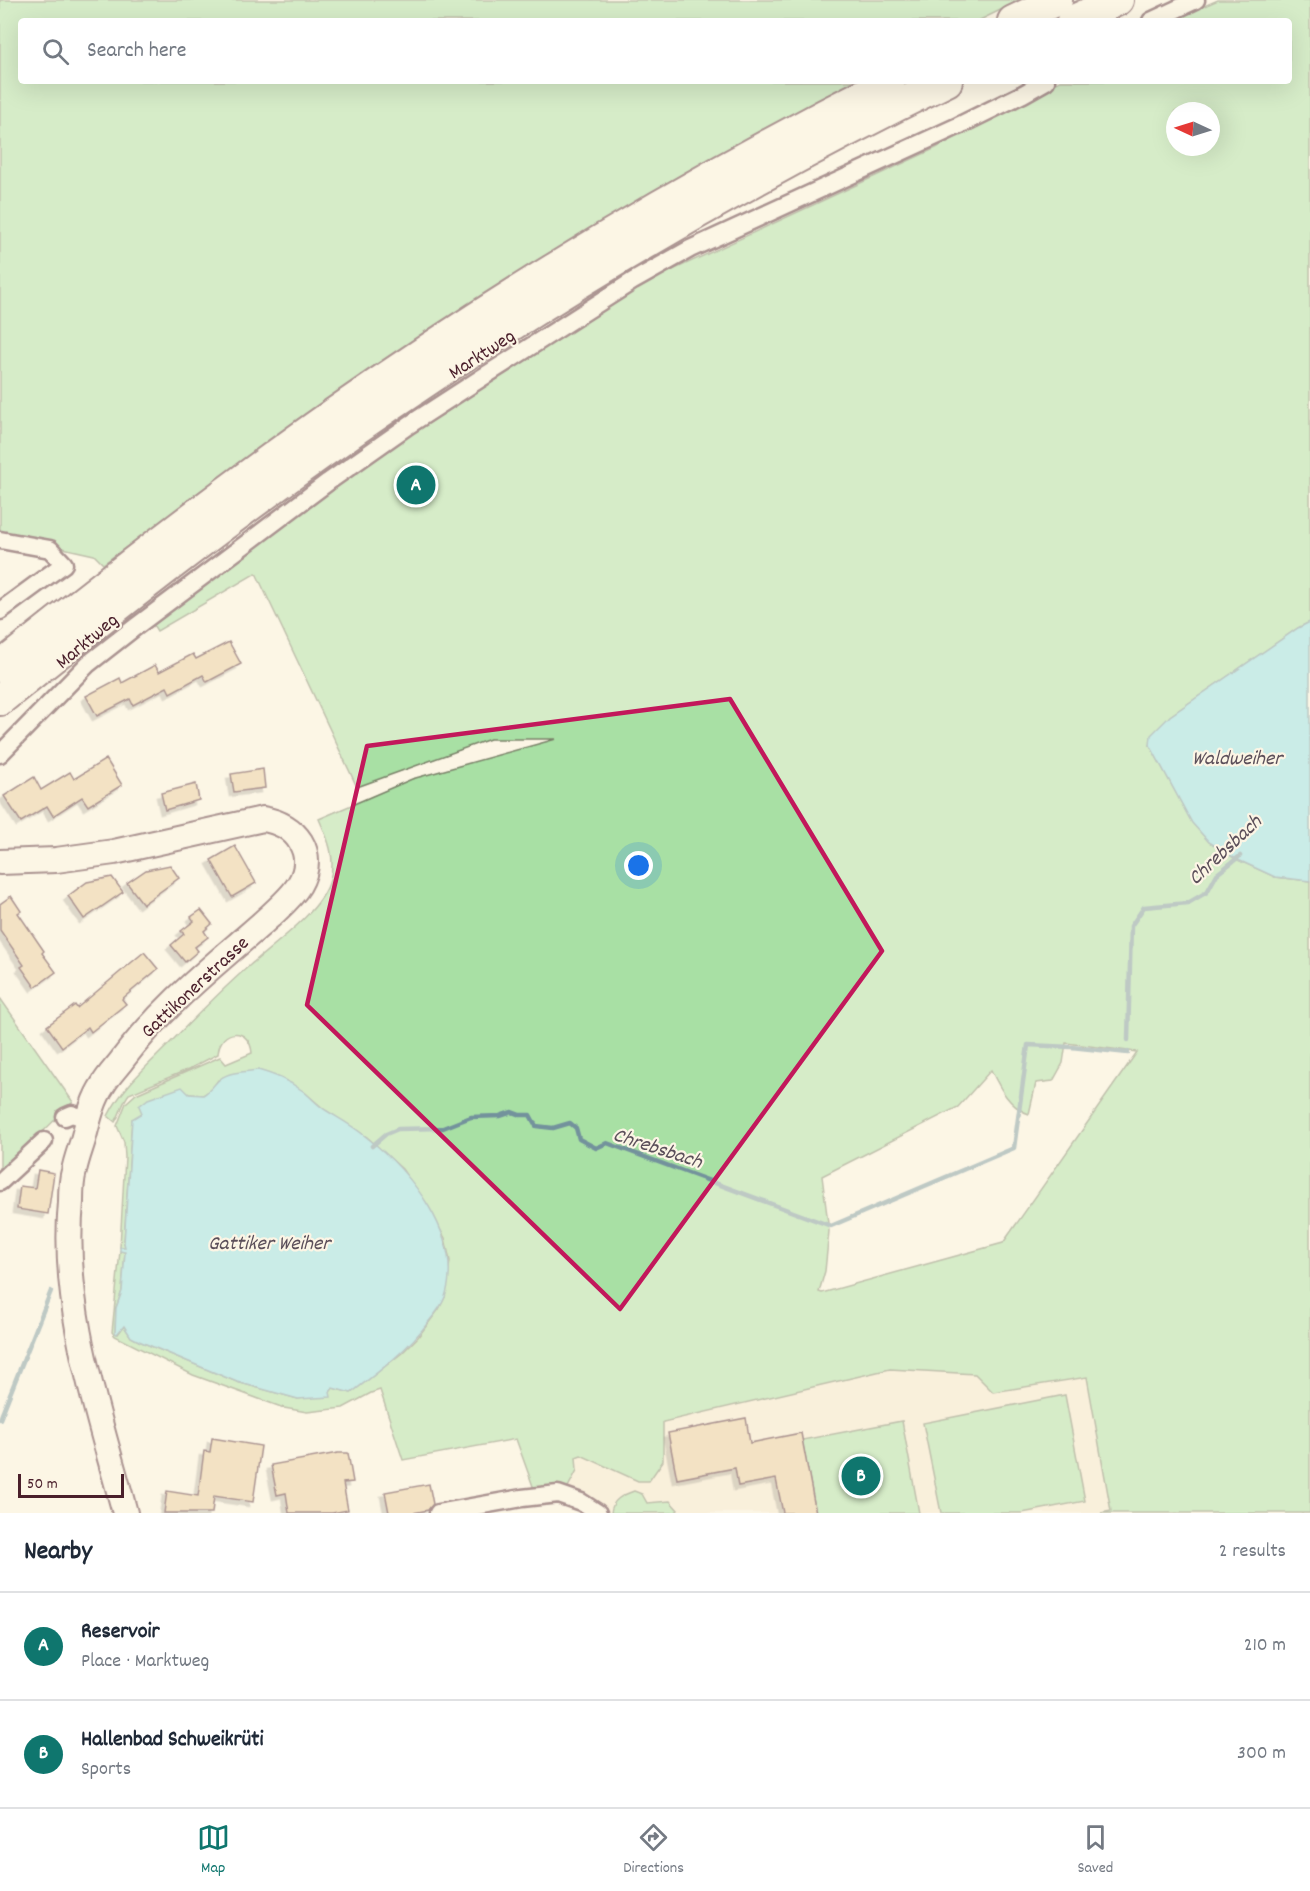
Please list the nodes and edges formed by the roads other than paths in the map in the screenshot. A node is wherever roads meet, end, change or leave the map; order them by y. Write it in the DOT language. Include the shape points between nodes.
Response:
graph roads {
  1 [pos="1057,0"];
  2 [pos="1118,0"];
  3 [pos="1196,0"];
  4 [pos="1019,18"];
  5 [pos="1079,18"];
  6 [pos="1157,18"];
  7 [pos="884,84"];
  8 [pos="941,84"];
  9 [pos="1041,84"];
  10 [pos="0,540"];
  11 [pos="0,611"];
  12 [pos="0,667"];
  13 [pos="0,700"];
  14 [pos="0,754"];
  15 [pos="0,862"];
  16 [pos="65,1117"];
  17 [pos="89,1120"];
  18 [pos="44,1141"];
  19 [pos="0,1182"];
  20 [pos="125,1513"];
  21 [pos="438,1513"];
  22 [pos="598,1513"];
  1 -- 4 [label="highway"];
  2 -- 5 [label="highway"];
  3 -- 6 [label="street"];
  7 -- 12 [label="highway" via="639,218 430,348 253,471"];
  8 -- 13 [label="highway" via="748,185 507,328 285,480"];
  9 -- 14 [label="street, Marktweg" via="690,249 476,381 328,482 134,628 81,670"];
  10 -- 11 [label="street" via="50,549 64,564"];
  15 -- 17 [label="main road, Gattikonerstrasse" via="114,852 263,819 292,831 303,848 305,870 297,888 148,1027 102,1085"];
  16 -- 17 [label="street" via="72,1114"];
  17 -- 20 [label="main road, Gattikonerstrasse" via="73,1171 68,1225 71,1293 82,1357"];
  18 -- 19 [label="street"];
  21 -- 22 [label="street" via="558,1494"];
}
